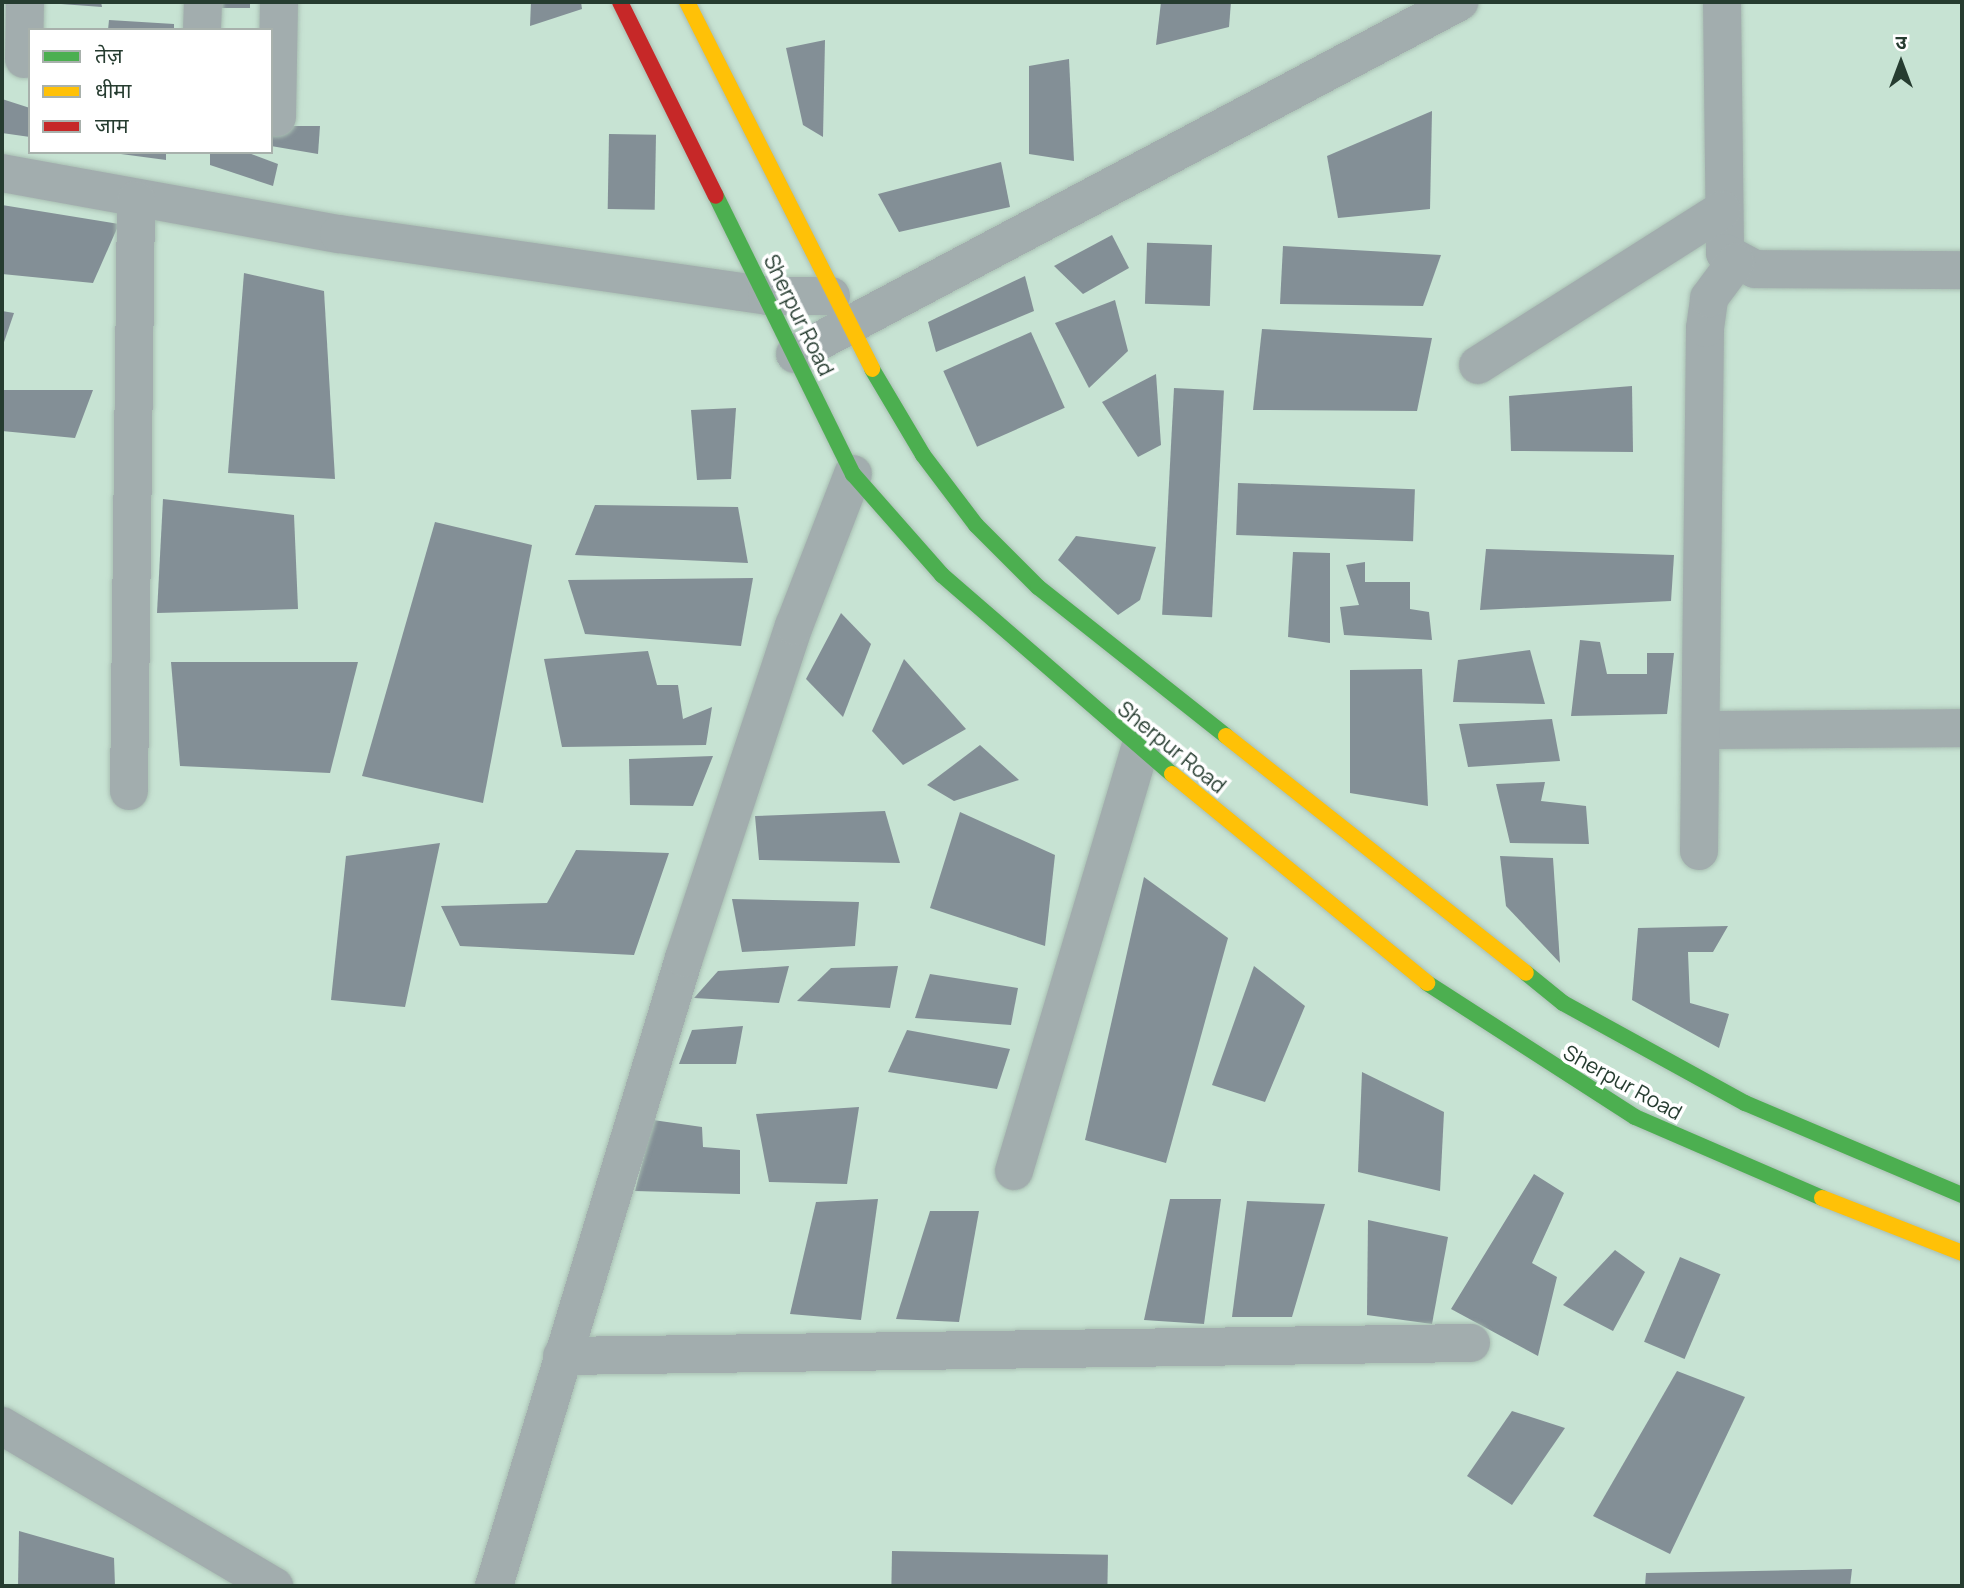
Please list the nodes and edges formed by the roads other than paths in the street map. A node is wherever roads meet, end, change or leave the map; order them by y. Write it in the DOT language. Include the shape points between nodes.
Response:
graph roads {
  1 [pos="25,2"];
  2 [pos="203,2"];
  3 [pos="279,2"];
  4 [pos="620,2"];
  5 [pos="687,2"];
  6 [pos="1460,2"];
  7 [pos="1722,2"];
  8 [pos="202,28"];
  9 [pos="19,59"];
  10 [pos="277,117"];
  11 [pos="2,173"];
  12 [pos="136,200"];
  13 [pos="1722,210"];
  14 [pos="1735,263"];
  15 [pos="1962,270"];
  16 [pos="767,296"];
  17 [pos="831,296"];
  18 [pos="849,331"];
  19 [pos="795,355"];
  20 [pos="1478,365"];
  21 [pos="853,474"];
  22 [pos="1962,728"];
  23 [pos="1701,730"];
  24 [pos="1140,747"];
  25 [pos="129,791"];
  26 [pos="1699,851"];
  27 [pos="1014,1171"];
  28 [pos="1962,1195"];
  29 [pos="1962,1252"];
  30 [pos="1471,1343"];
  31 [pos="562,1356"];
  32 [pos="2,1426"];
  33 [pos="274,1586"];
  34 [pos="494,1586"];
  1 -- 9 [label="street"];
  2 -- 8 [label="street"];
  3 -- 10 [label="street"];
  4 -- 16 [label="street, Sherpur Road"];
  5 -- 17 [label="street, Sherpur Road"];
  6 -- 18 [label="street"];
  7 -- 13 [label="street"];
  11 -- 12 [label="street"];
  12 -- 16 [label="street"];
  12 -- 25 [label="street"];
  13 -- 14 [label="street" via="1725,253"];
  13 -- 20 [label="street"];
  14 -- 15 [label="street" via="1755,269"];
  14 -- 23 [label="street" via="1709,298 1705,328"];
  16 -- 17 [label="street"];
  16 -- 19 [label="street, Sherpur Road"];
  17 -- 18 [label="street, Sherpur Road"];
  18 -- 19 [label="street"];
  18 -- 28 [label="street, Sherpur Road" via="923,455 976,525 1038,587 1563,1003 1745,1103"];
  19 -- 21 [label="street, Sherpur Road"];
  21 -- 24 [label="street, Sherpur Road" via="942,575"];
  21 -- 31 [label="street" via="794,626 692,933"];
  22 -- 23 [label="street"];
  23 -- 26 [label="street"];
  24 -- 27 [label="street"];
  24 -- 29 [label="street, Sherpur Road" via="1438,993 1527,1053 1635,1116 1735,1164"];
  30 -- 31 [label="street"];
  31 -- 34 [label="street"];
  32 -- 33 [label="street"];
}
